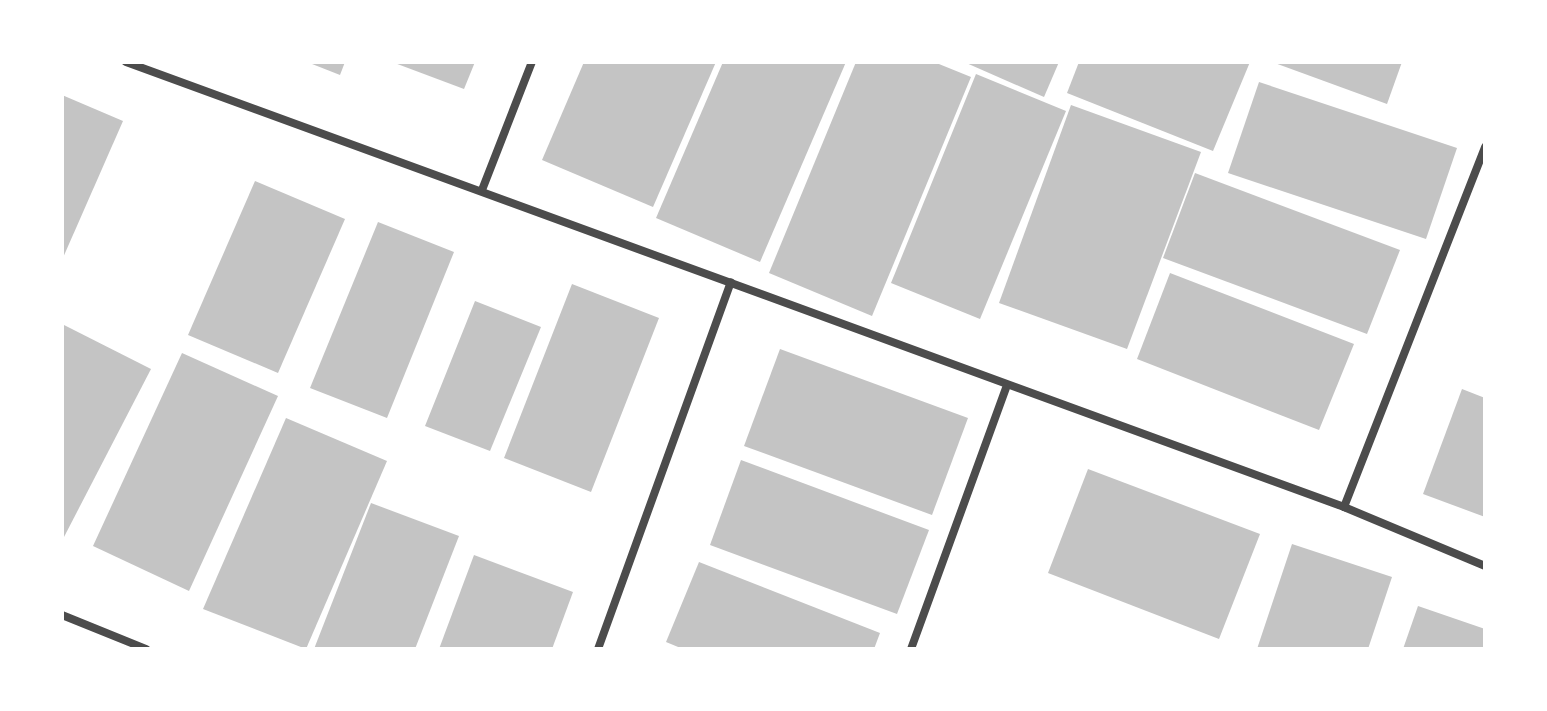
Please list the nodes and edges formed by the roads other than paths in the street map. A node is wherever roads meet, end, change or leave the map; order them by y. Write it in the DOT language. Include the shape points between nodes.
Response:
graph roads {
  1 [pos="126,62"];
  2 [pos="532,62"];
  3 [pos="1485,147"];
  4 [pos="482,190"];
  5 [pos="731,282"];
  6 [pos="1007,385"];
  7 [pos="1344,507"];
  8 [pos="1485,566"];
  9 [pos="62,615"];
  10 [pos="146,649"];
  11 [pos="598,649"];
  12 [pos="911,649"];
  1 -- 4 [label="street"];
  2 -- 4 [label="street"];
  3 -- 7 [label="street"];
  4 -- 5 [label="street"];
  5 -- 6 [label="street"];
  5 -- 11 [label="street"];
  6 -- 7 [label="street"];
  6 -- 12 [label="street"];
  7 -- 8 [label="street"];
  9 -- 10 [label="street"];
}
